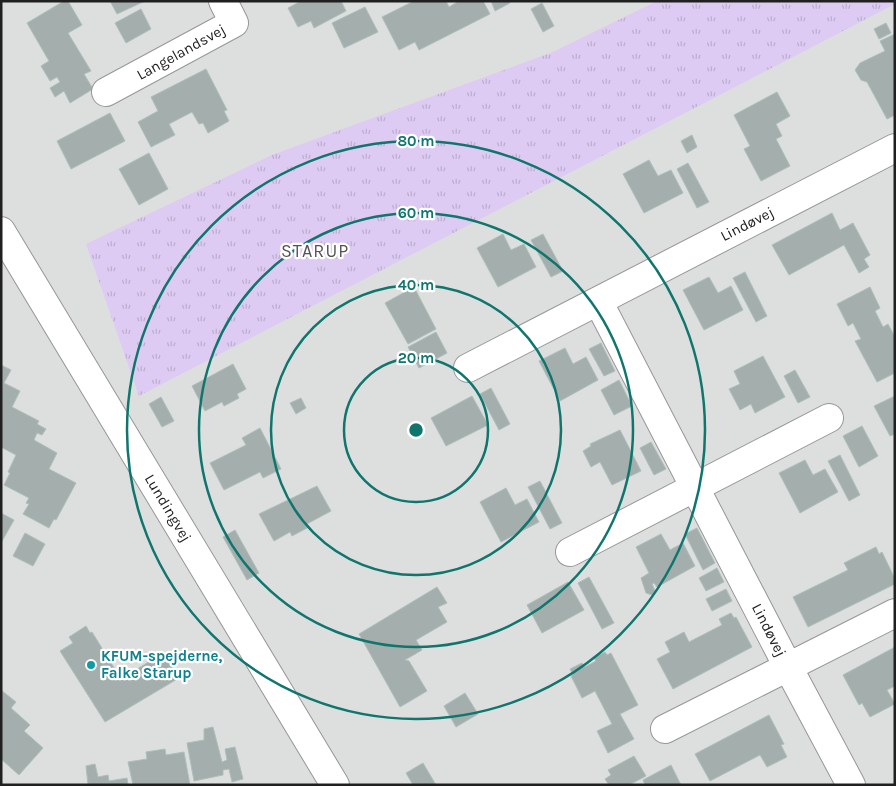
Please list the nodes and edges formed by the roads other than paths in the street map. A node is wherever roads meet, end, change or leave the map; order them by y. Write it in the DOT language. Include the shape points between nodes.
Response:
graph roads {
  1 [pos="222,1"];
  2 [pos="106,92"];
  3 [pos="895,148"];
  4 [pos="1,231"];
  5 [pos="598,301"];
  6 [pos="468,368"];
  7 [pos="829,418"];
  8 [pos="695,488"];
  9 [pos="570,552"];
  10 [pos="895,613"];
  11 [pos="788,667"];
  12 [pos="665,729"];
  13 [pos="335,785"];
  14 [pos="851,785"];
  1 -- 2 [label="street, Langelandsvej" via="234,23"];
  3 -- 5 [label="street, Lindøvej"];
  4 -- 13 [label="street, Lundingvej"];
  5 -- 6 [label="street, Lindøvej"];
  5 -- 8 [label="street, Lindøvej"];
  7 -- 8 [label="street"];
  8 -- 9 [label="street"];
  8 -- 11 [label="street, Lindøvej"];
  10 -- 11 [label="street, Lindøvej"];
  11 -- 12 [label="street, Lindøvej"];
  11 -- 14 [label="street, Lindøvej"];
}
